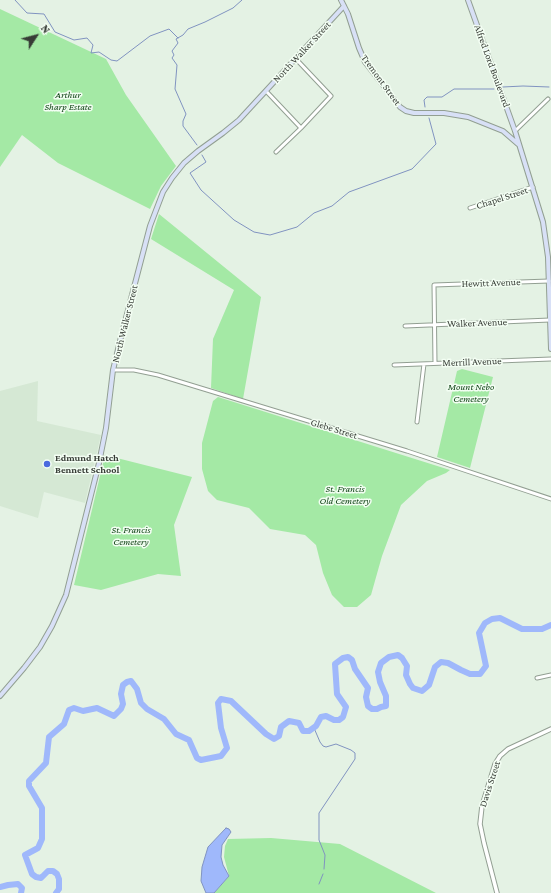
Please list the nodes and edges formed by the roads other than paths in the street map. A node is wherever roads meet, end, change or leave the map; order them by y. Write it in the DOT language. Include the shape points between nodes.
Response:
graph roads {
  1 [pos="341,0"];
  2 [pos="468,0"];
  3 [pos="344,6"];
  4 [pos="296,59"];
  5 [pos="266,91"];
  6 [pos="548,99"];
  7 [pos="301,128"];
  8 [pos="515,131"];
  9 [pos="520,146"];
  10 [pos="276,152"];
  11 [pos="533,187"];
  12 [pos="470,208"];
  13 [pos="549,280"];
  14 [pos="550,320"];
  15 [pos="435,324"];
  16 [pos="405,326"];
  17 [pos="551,349"];
  18 [pos="551,359"];
  19 [pos="435,363"];
  20 [pos="424,364"];
  21 [pos="394,365"];
  22 [pos="114,370"];
  23 [pos="417,422"];
  24 [pos="551,499"];
  25 [pos="551,675"];
  26 [pos="537,678"];
  27 [pos="0,696"];
  28 [pos="551,729"];
  29 [pos="497,893"];
  1 -- 3 [label="main road, Tremont Street"];
  2 -- 8 [label="main road, Alfred Lord Boulevard"];
  3 -- 4 [label="main road, North Walker Street"];
  3 -- 9 [label="main road, Tremont Street" via="365,62 403,110 414,113 444,113 468,118 503,131"];
  4 -- 5 [label="main road, North Walker Street"];
  4 -- 7 [label="street" via="331,96"];
  5 -- 7 [label="street"];
  5 -- 22 [label="main road, North Walker Street" via="232,127 184,163 163,192 150,226"];
  6 -- 8 [label="street"];
  7 -- 10 [label="street"];
  8 -- 9 [label="main road, Tremont Street"];
  9 -- 11 [label="main road, Tremont Street"];
  11 -- 12 [label="street, Chapel Street"];
  11 -- 13 [label="main road, Tremont Street" via="545,231"];
  13 -- 14 [label="main road, Tremont Street"];
  13 -- 15 [label="street, Hewitt Avenue" via="434,285"];
  14 -- 15 [label="street, Walker Avenue"];
  14 -- 17 [label="main road, Tremont Street"];
  15 -- 16 [label="street, Walker Avenue"];
  15 -- 19 [label="street"];
  18 -- 19 [label="street, Merrill Avenue"];
  19 -- 20 [label="street, Merrill Avenue"];
  20 -- 21 [label="street, Merrill Avenue"];
  20 -- 23 [label="street"];
  22 -- 24 [label="street, Glebe Street" via="134,370 158,375 407,451"];
  22 -- 27 [label="main road, North Walker Street" via="99,463 66,595 40,647"];
  25 -- 26 [label="street"];
  28 -- 29 [label="street, Davis Street" via="508,749 495,764 482,806 480,824"];
}
